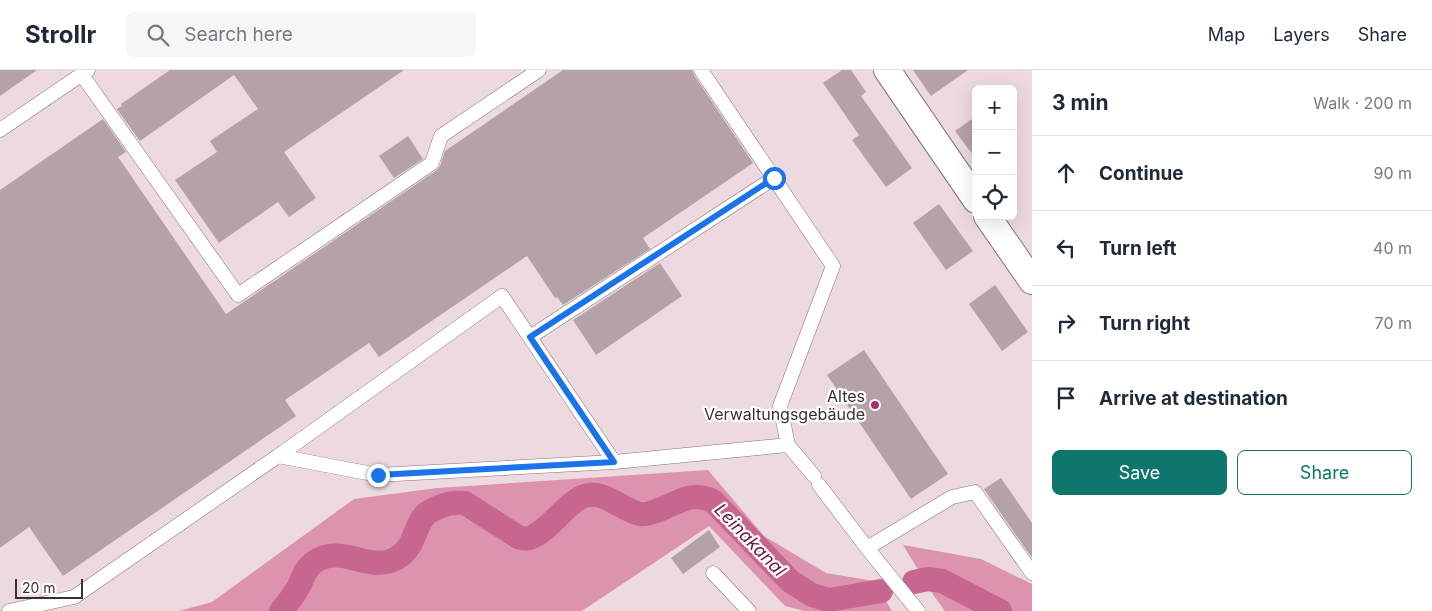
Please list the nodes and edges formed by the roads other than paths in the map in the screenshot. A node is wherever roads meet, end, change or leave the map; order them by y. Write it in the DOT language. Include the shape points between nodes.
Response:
graph roads {
  1 [pos="539,70"];
  2 [pos="701,70"];
  3 [pos="887,70"];
  4 [pos="85,72"];
  5 [pos="0,130"];
  6 [pos="774,178"];
  7 [pos="972,194"];
  8 [pos="990,220"];
  9 [pos="1032,282"];
  10 [pos="530,337"];
  11 [pos="788,445"];
  12 [pos="278,456"];
  13 [pos="614,462"];
  14 [pos="868,548"];
  15 [pos="713,573"];
  16 [pos="1032,573"];
  17 [pos="9,611"];
  18 [pos="749,611"];
  19 [pos="918,611"];
  1 -- 4 [label="lane" via="441,136 432,163 238,295"];
  2 -- 6 [label="lane"];
  3 -- 7 [label="street"];
  4 -- 5 [label="lane"];
  6 -- 10 [label="lane"];
  6 -- 11 [label="lane" via="833,266 780,406"];
  8 -- 9 [label="street"];
  10 -- 12 [label="lane" via="502,296"];
  10 -- 13 [label="lane"];
  11 -- 13 [label="lane"];
  11 -- 14 [label="lane"];
  12 -- 13 [label="lane" via="378,475"];
  12 -- 17 [label="lane" via="74,597"];
  14 -- 16 [label="lane" via="952,497 975,492"];
  14 -- 19 [label="lane"];
  15 -- 18 [label="lane"];
}
